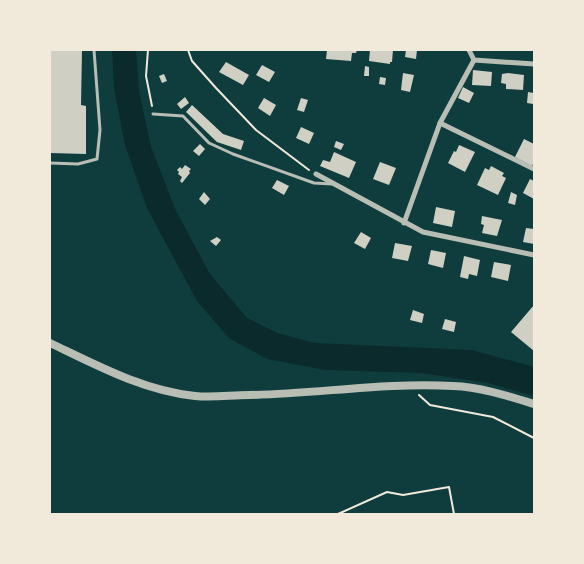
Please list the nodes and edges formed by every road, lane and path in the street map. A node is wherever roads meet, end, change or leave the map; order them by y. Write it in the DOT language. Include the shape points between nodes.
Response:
graph roads {
  1 [pos="94,50"];
  2 [pos="148,50"];
  3 [pos="188,50"];
  4 [pos="470,50"];
  5 [pos="474,60"];
  6 [pos="534,64"];
  7 [pos="153,114"];
  8 [pos="440,123"];
  9 [pos="50,163"];
  10 [pos="534,169"];
  11 [pos="316,174"];
  12 [pos="335,184"];
  13 [pos="404,222"];
  14 [pos="534,255"];
  15 [pos="50,343"];
  16 [pos="407,385"];
  17 [pos="534,404"];
  18 [pos="534,438"];
  19 [pos="338,514"];
  20 [pos="454,514"];
  1 -- 9 [label="lane" via="100,130 97,159 78,164"];
  2 -- 7 [label="path" via="146,76"];
  3 -- 11 [label="path" via="192,61 256,130"];
  4 -- 5 [label="street"];
  5 -- 6 [label="street"];
  5 -- 8 [label="street"];
  7 -- 12 [label="lane" via="183,116 209,143 233,154 314,183"];
  8 -- 10 [label="street"];
  8 -- 13 [label="street"];
  11 -- 12 [label="street"];
  12 -- 13 [label="street"];
  13 -- 14 [label="street" via="423,232"];
  15 -- 16 [label="street" via="148,386 196,396 274,395"];
  16 -- 17 [label="street" via="454,386"];
  16 -- 18 [label="path" via="430,405 494,417"];
  19 -- 20 [label="path" via="387,492 402,495 449,486"];
}
